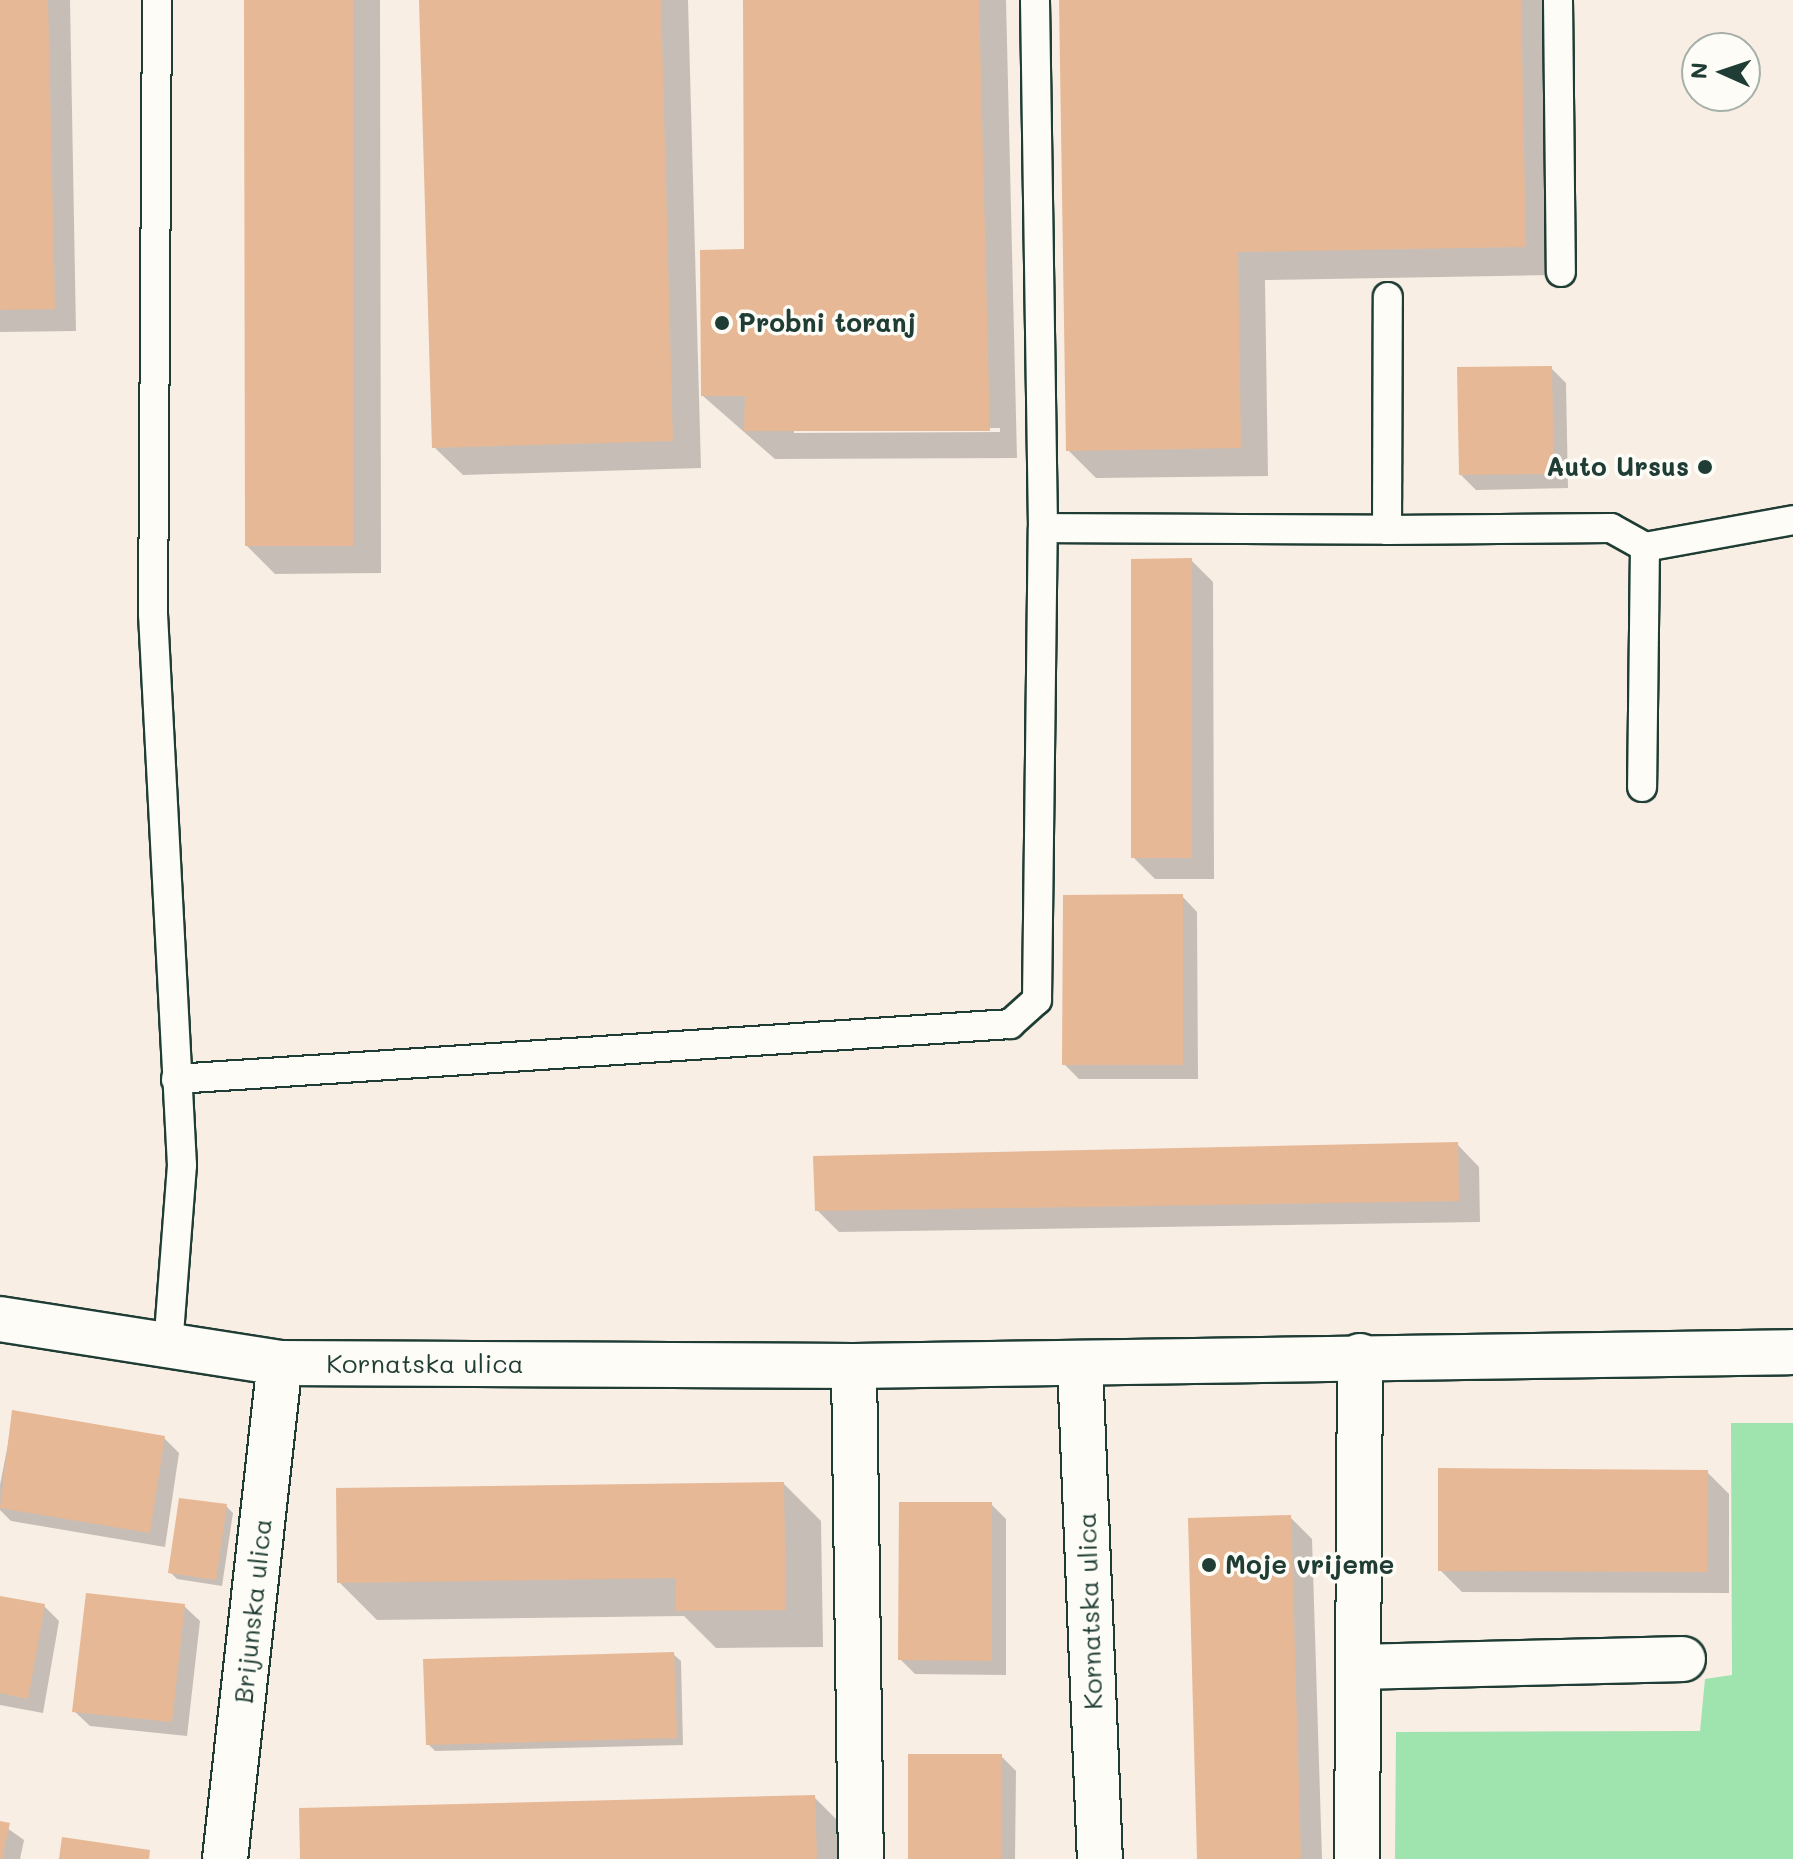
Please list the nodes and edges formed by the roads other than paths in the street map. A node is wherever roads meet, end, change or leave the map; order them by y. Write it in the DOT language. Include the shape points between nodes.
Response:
graph roads {
  1 [pos="157,0"];
  2 [pos="1035,0"];
  3 [pos="1558,0"];
  4 [pos="1561,272"];
  5 [pos="1388,297"];
  6 [pos="1793,520"];
  7 [pos="1043,528"];
  8 [pos="1387,530"];
  9 [pos="1645,547"];
  10 [pos="1642,787"];
  11 [pos="176,1079"];
  12 [pos="0,1319"];
  13 [pos="168,1346"];
  14 [pos="1793,1352"];
  15 [pos="1360,1356"];
  16 [pos="280,1363"];
  17 [pos="1080,1364"];
  18 [pos="854,1366"];
  19 [pos="1683,1659"];
  20 [pos="1359,1667"];
  21 [pos="225,1859"];
  22 [pos="861,1859"];
  23 [pos="1100,1859"];
  24 [pos="1357,1859"];
  1 -- 11 [label="lane" via="153,614"];
  2 -- 7 [label="lane"];
  3 -- 4 [label="lane"];
  5 -- 8 [label="lane"];
  6 -- 9 [label="lane"];
  7 -- 8 [label="lane"];
  7 -- 11 [label="lane" via="1037,1000 1010,1024"];
  8 -- 9 [label="lane" via="1611,528"];
  9 -- 10 [label="lane"];
  11 -- 13 [label="lane" via="183,1215"];
  12 -- 13 [label="street, Kornatska ulica"];
  13 -- 16 [label="street, Kornatska ulica"];
  14 -- 15 [label="street, Kornatska ulica"];
  15 -- 17 [label="street, Kornatska ulica"];
  15 -- 20 [label="street"];
  16 -- 18 [label="street, Kornatska ulica"];
  16 -- 21 [label="street, Brijunska ulica"];
  17 -- 18 [label="street, Kornatska ulica"];
  17 -- 23 [label="street, Kornatska ulica"];
  18 -- 22 [label="street"];
  19 -- 20 [label="street"];
  20 -- 24 [label="street"];
}
